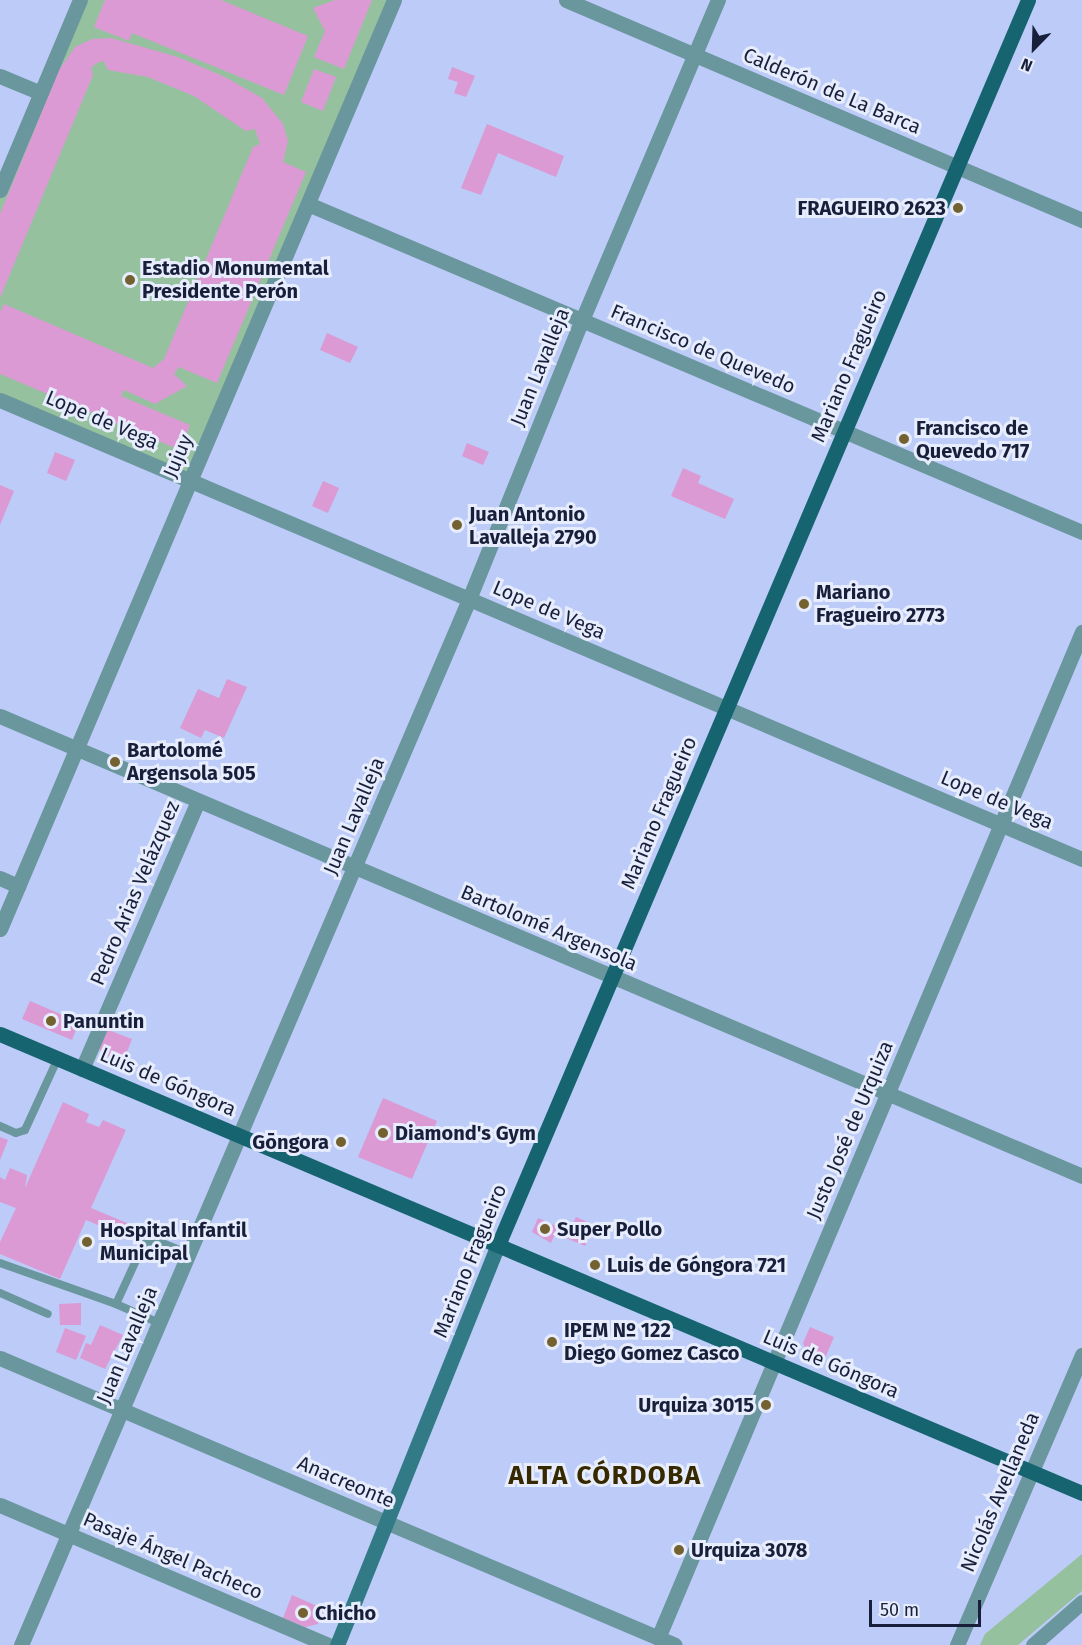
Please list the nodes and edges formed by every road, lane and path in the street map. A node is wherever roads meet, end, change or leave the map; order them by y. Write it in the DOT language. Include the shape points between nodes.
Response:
graph roads {
  1 [pos="80,0"];
  2 [pos="394,0"];
  3 [pos="566,0"];
  4 [pos="718,0"];
  5 [pos="1028,0"];
  6 [pos="695,55"];
  7 [pos="0,76"];
  8 [pos="41,93"];
  9 [pos="957,167"];
  10 [pos="0,190"];
  11 [pos="308,204"];
  12 [pos="1082,220"];
  13 [pos="582,320"];
  14 [pos="0,400"];
  15 [pos="844,432"];
  16 [pos="190,480"];
  17 [pos="1082,532"];
  18 [pos="469,599"];
  19 [pos="1082,632"];
  20 [pos="726,708"];
  21 [pos="0,716"];
  22 [pos="77,749"];
  23 [pos="198,801"];
  24 [pos="1001,825"];
  25 [pos="1082,859"];
  26 [pos="354,867"];
  27 [pos="0,878"];
  28 [pos="18,886"];
  29 [pos="0,929"];
  30 [pos="612,977"];
  31 [pos="0,1034"];
  32 [pos="58,1058"];
  33 [pos="82,1069"];
  34 [pos="888,1094"];
  35 [pos="0,1126"];
  36 [pos="239,1135"];
  37 [pos="1082,1176"];
  38 [pos="498,1245"];
  39 [pos="189,1254"];
  40 [pos="0,1263"];
  41 [pos="0,1293"];
  42 [pos="116,1304"];
  43 [pos="48,1314"];
  44 [pos="159,1323"];
  45 [pos="1082,1355"];
  46 [pos="0,1358"];
  47 [pos="774,1362"];
  48 [pos="122,1410"];
  49 [pos="1032,1472"];
  50 [pos="1082,1494"];
  51 [pos="0,1505"];
  52 [pos="385,1522"];
  53 [pos="68,1534"];
  54 [pos="1082,1602"];
  55 [pos="657,1642"];
  56 [pos="21,1645"];
  57 [pos="329,1645"];
  58 [pos="337,1645"];
  59 [pos="675,1645"];
  60 [pos="957,1645"];
  61 [pos="1032,1645"];
  1 -- 8 [label="street"];
  2 -- 11 [label="street, Jujuy"];
  3 -- 6 [label="street, Calderón de La Barca"];
  4 -- 6 [label="street, Juan Lavalleja"];
  5 -- 9 [label="main road, Mariano Fragueiro"];
  6 -- 9 [label="street, Calderón de La Barca"];
  6 -- 13 [label="street, Juan Lavalleja"];
  7 -- 8 [label="street"];
  8 -- 10 [label="street"];
  9 -- 12 [label="street, Calderón de La Barca"];
  9 -- 15 [label="main road, Mariano Fragueiro"];
  11 -- 13 [label="street, Francisco de Quevedo"];
  11 -- 16 [label="street, Jujuy"];
  13 -- 15 [label="street, Francisco de Quevedo"];
  13 -- 18 [label="street, Juan Lavalleja"];
  14 -- 16 [label="street, Lope de Vega"];
  15 -- 17 [label="street, Francisco de Quevedo"];
  15 -- 20 [label="main road, Mariano Fragueiro"];
  16 -- 18 [label="street, Lope de Vega"];
  16 -- 22 [label="street, Jujuy"];
  18 -- 20 [label="street, Lope de Vega"];
  18 -- 26 [label="street, Juan Lavalleja"];
  19 -- 24 [label="street, Justo José de Urquiza"];
  20 -- 24 [label="street, Lope de Vega"];
  20 -- 30 [label="main road, Mariano Fragueiro"];
  21 -- 22 [label="street, Bartolomé Argensola"];
  22 -- 23 [label="street, Bartolomé Argensola"];
  22 -- 28 [label="street, Jujuy"];
  23 -- 26 [label="street, Bartolomé Argensola"];
  23 -- 33 [label="street, Pedro Arias Velázquez"];
  24 -- 25 [label="street, Lope de Vega"];
  24 -- 34 [label="street, Justo José de Urquiza"];
  26 -- 30 [label="street, Bartolomé Argensola"];
  26 -- 36 [label="street, Juan Lavalleja"];
  27 -- 28 [label="street"];
  28 -- 29 [label="street, Jujuy"];
  30 -- 34 [label="street, Bartolomé Argensola"];
  30 -- 38 [label="main road, Mariano Fragueiro"];
  31 -- 32 [label="main road, Luis de Góngora"];
  32 -- 33 [label="main road, Luis de Góngora"];
  32 -- 35 [label="lane" via="25,1130 16,1133"];
  33 -- 36 [label="main road, Luis de Góngora"];
  34 -- 37 [label="street, Bartolomé Argensola"];
  34 -- 47 [label="street, Justo José de Urquiza"];
  36 -- 38 [label="main road, Luis de Góngora"];
  36 -- 39 [label="street, Juan Lavalleja"];
  38 -- 47 [label="main road, Luis de Góngora"];
  38 -- 52 [label="main road, Mariano Fragueiro"];
  39 -- 42 [label="lane" via="155,1240 144,1243"];
  39 -- 44 [label="street, Juan Lavalleja"];
  40 -- 42 [label="lane"];
  41 -- 43 [label="lane"];
  42 -- 44 [label="lane"];
  44 -- 48 [label="street, Juan Lavalleja"];
  45 -- 49 [label="street, Nicolás Avellaneda"];
  46 -- 48 [label="street, Anacreonte"];
  47 -- 49 [label="main road, Luis de Góngora"];
  47 -- 55 [label="street, Justo José de Urquiza"];
  48 -- 52 [label="street, Anacreonte"];
  48 -- 53 [label="street, Juan Lavalleja"];
  49 -- 50 [label="main road, Luis de Góngora"];
  49 -- 60 [label="street, Nicolás Avellaneda"];
  51 -- 53 [label="street, Pasaje Ángel Pacheco"];
  52 -- 55 [label="street, Anacreonte"];
  52 -- 58 [label="main road, Mariano Fragueiro"];
  53 -- 56 [label="street, Juan Lavalleja"];
  53 -- 57 [label="street, Pasaje Ángel Pacheco"];
  54 -- 61 [label="street"];
  55 -- 59 [label="street, Anacreonte"];
}
